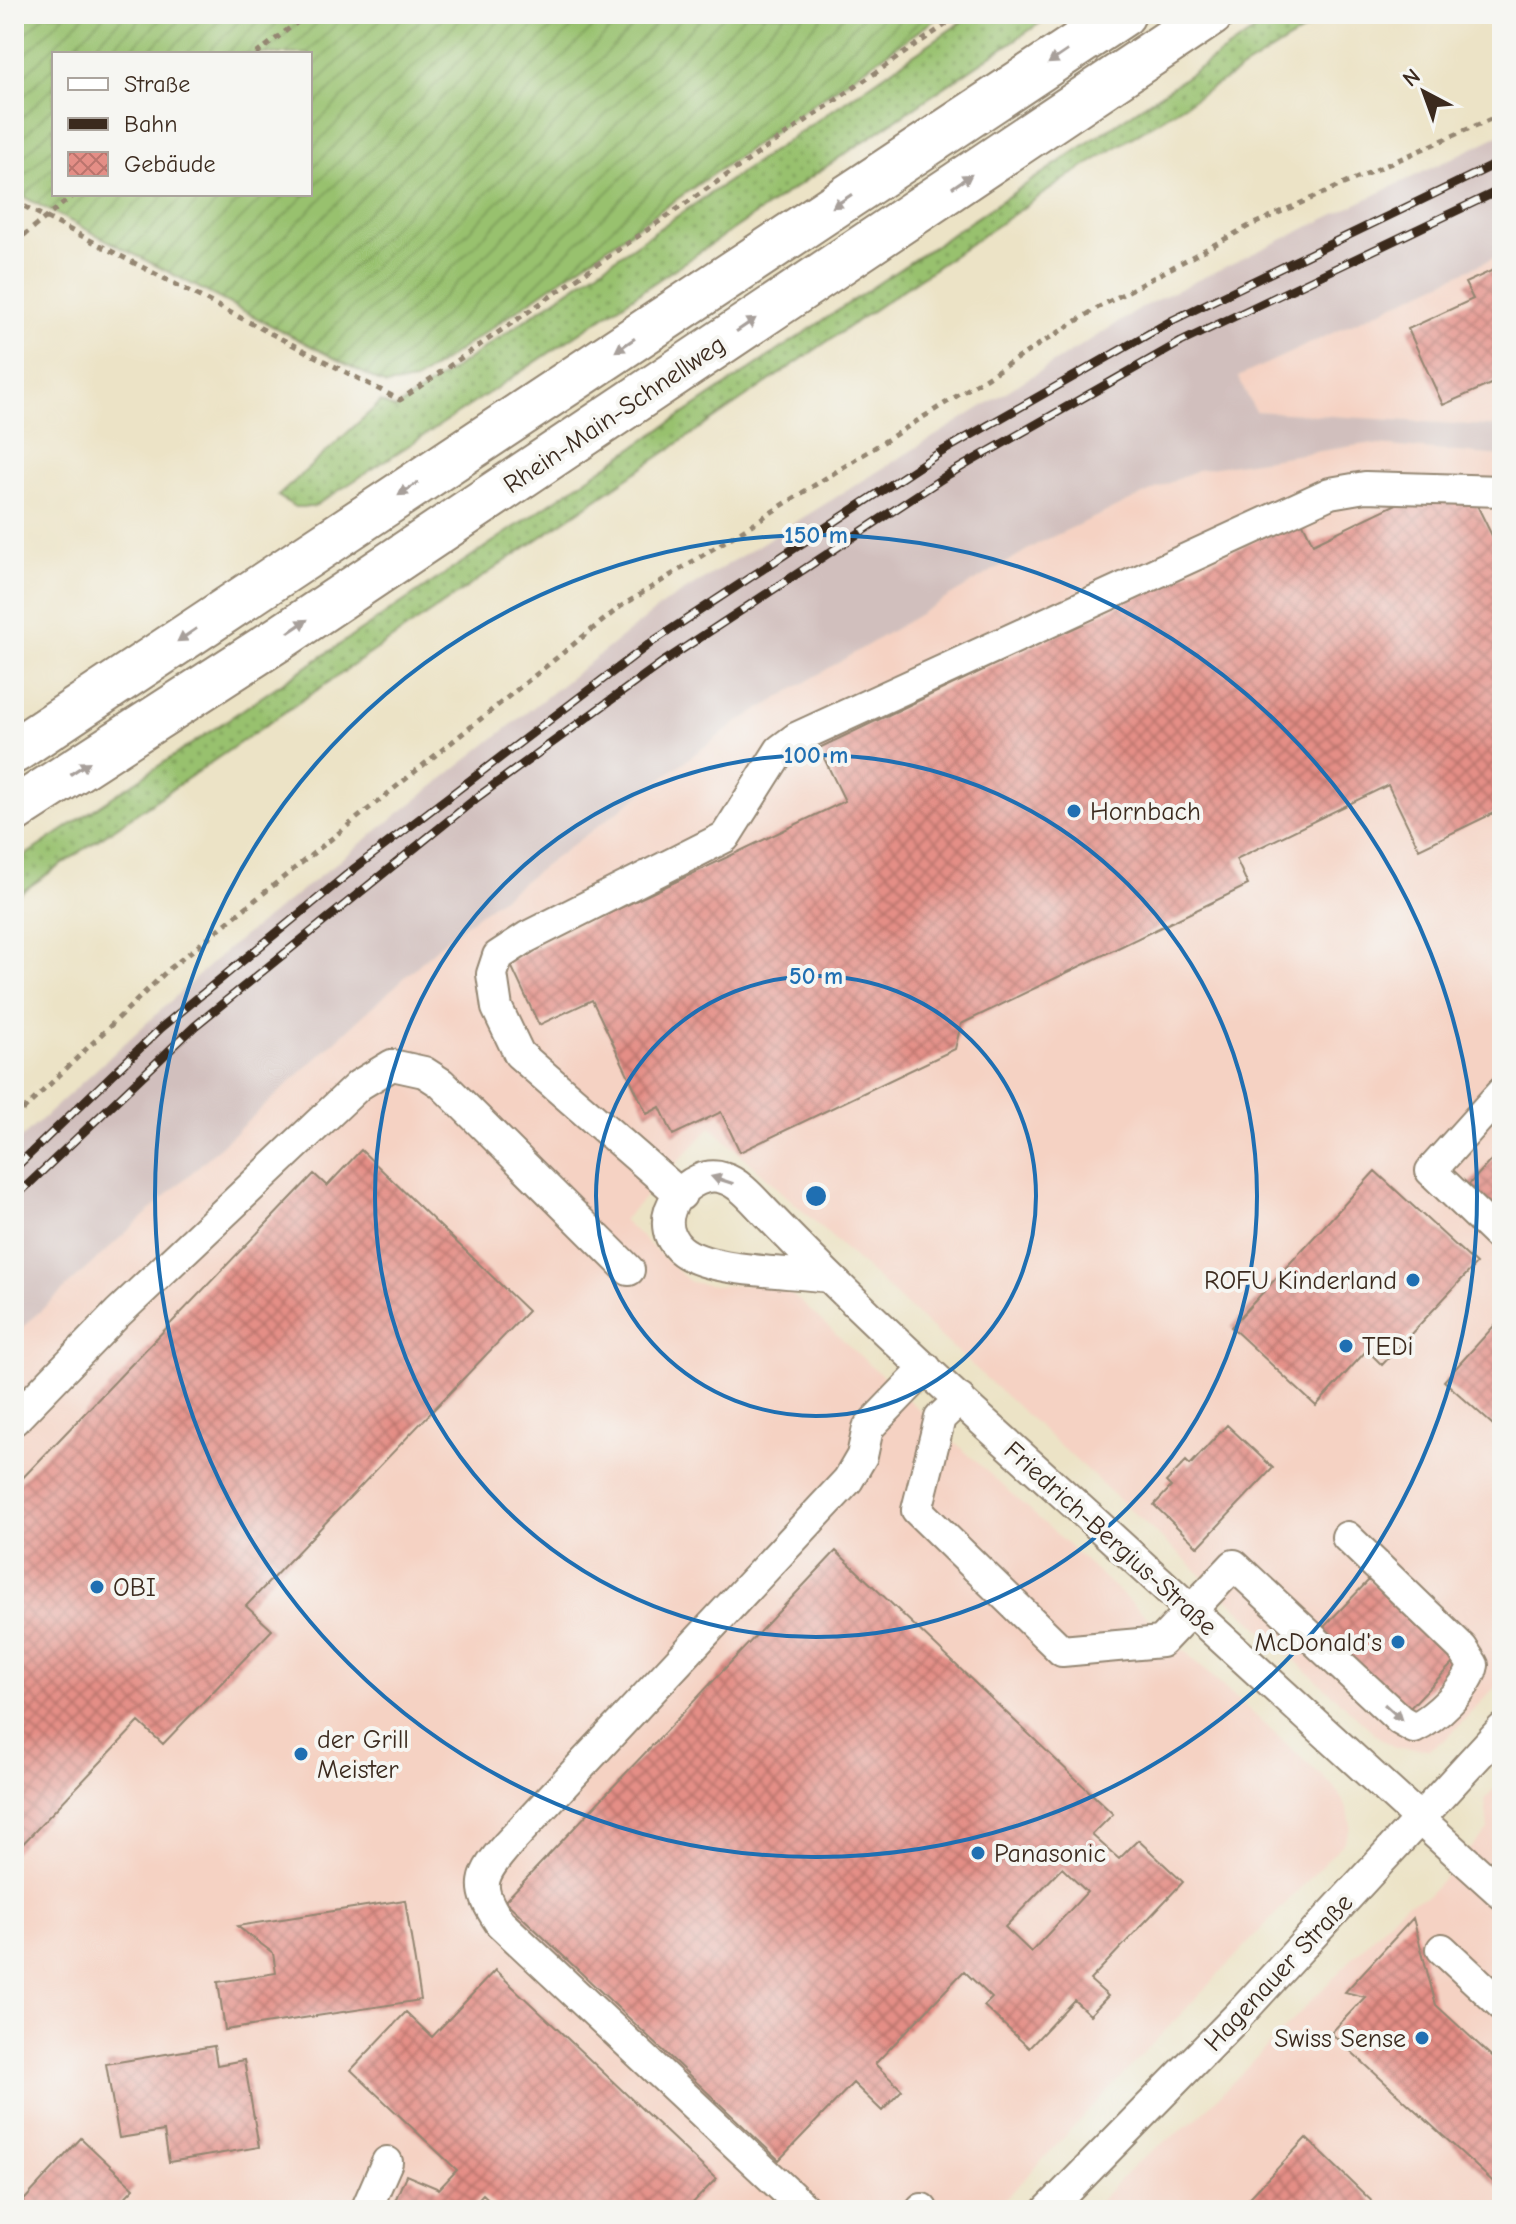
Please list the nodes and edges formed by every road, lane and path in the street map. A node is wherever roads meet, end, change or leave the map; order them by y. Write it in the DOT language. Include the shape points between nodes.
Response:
graph roads {
  1 [pos="308,14"];
  2 [pos="961,14"];
  3 [pos="1123,14"];
  4 [pos="1211,14"];
  5 [pos="259,52"];
  6 [pos="1502,114"];
  7 [pos="72,196"];
  8 [pos="14,201"];
  9 [pos="45,217"];
  10 [pos="14,243"];
  11 [pos="1502,491"];
  12 [pos="14,751"];
  13 [pos="14,810"];
  14 [pos="1502,1092"];
  15 [pos="14,1119"];
  16 [pos="681,1195"];
  17 [pos="1502,1239"];
  18 [pos="629,1270"];
  19 [pos="828,1277"];
  20 [pos="926,1368"];
  21 [pos="960,1399"];
  22 [pos="14,1420"];
  23 [pos="1347,1537"];
  24 [pos="1191,1611"];
  25 [pos="1500,1735"];
  26 [pos="1420,1820"];
  27 [pos="1502,1894"];
  28 [pos="1442,1949"];
  29 [pos="1502,2005"];
  30 [pos="387,2162"];
  31 [pos="366,2210"];
  32 [pos="806,2210"];
  33 [pos="1048,2210"];
  1 -- 5 [label="path"];
  2 -- 9 [label="path" via="400,400"];
  3 -- 12 [label="highway, Rhein-Main-Schnellweg, one-way"];
  13 -- 4 [label="highway, Rhein-Main-Schnellweg, one-way" via="283,636"];
  6 -- 15 [label="path" via="1249,226 1099,307 620,607 168,970"];
  7 -- 9 [label="path"];
  8 -- 9 [label="path"];
  9 -- 10 [label="path"];
  11 -- 16 [label="street" via="1365,487 1330,493 796,738 780,750 725,837 498,956 492,974 497,1008 519,1054"];
  14 -- 17 [label="street" via="1431,1171"];
  19 -- 16 [label="street, Friedrich-Bergius-Straße, one-way" via="726,1178 698,1179"];
  16 -- 19 [label="street" via="669,1209 666,1227 668,1238 687,1255 701,1262"];
  18 -- 22 [label="street" via="441,1083 424,1072 392,1065 359,1085 118,1313"];
  19 -- 20 [label="street, Friedrich-Bergius-Straße"];
  20 -- 21 [label="street, Friedrich-Bergius-Straße"];
  20 -- 32 [label="street" via="868,1428 862,1456 848,1480 508,1844 486,1869 483,1881 484,1895 500,1923"];
  21 -- 24 [label="street, Friedrich-Bergius-Straße"];
  21 -- 24 [label="street" via="940,1418 917,1510 1062,1651 1161,1642"];
  24 -- 23 [label="street, one-way" via="1234,1565 1400,1720 1414,1728 1426,1723 1471,1676 1473,1665 1462,1648"];
  24 -- 26 [label="street, Friedrich-Bergius-Straße"];
  25 -- 26 [label="street, Hagenauer Straße"];
  26 -- 27 [label="street, Friedrich-Bergius-Straße"];
  26 -- 33 [label="street, Hagenauer Straße"];
  28 -- 29 [label="street"];
  30 -- 31 [label="street"];
}
